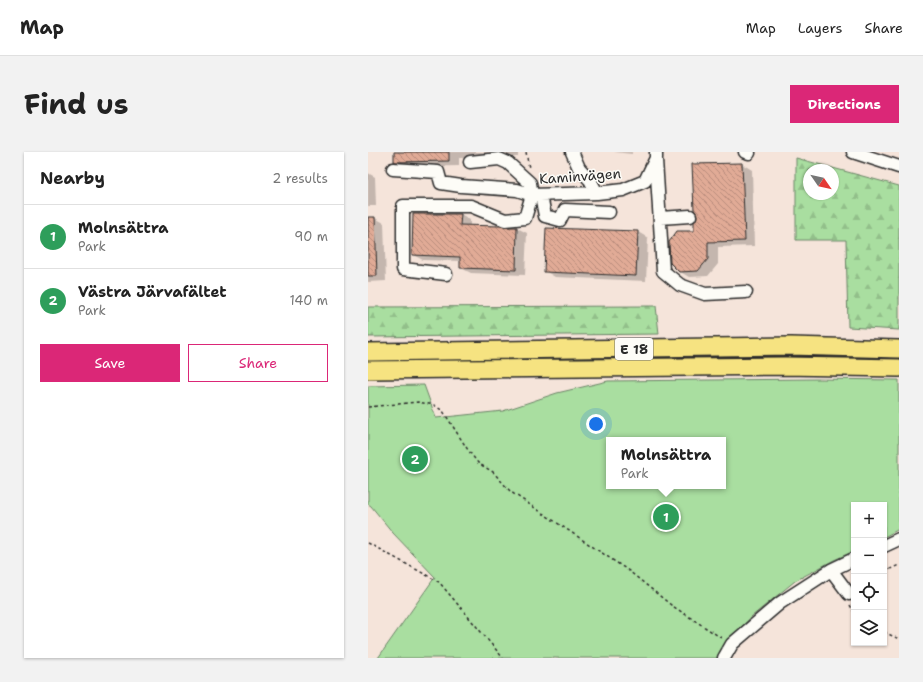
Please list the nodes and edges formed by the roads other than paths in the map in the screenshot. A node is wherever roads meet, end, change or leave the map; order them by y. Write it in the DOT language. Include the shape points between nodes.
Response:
graph roads {
  1 [pos="572,152"];
  2 [pos="853,152"];
  3 [pos="656,155"];
  4 [pos="470,162"];
  5 [pos="899,167"];
  6 [pos="393,169"];
  7 [pos="597,193"];
  8 [pos="537,195"];
  9 [pos="609,212"];
  10 [pos="690,216"];
  11 [pos="660,218"];
  12 [pos="446,274"];
  13 [pos="746,292"];
  14 [pos="899,349"];
  15 [pos="368,352"];
  16 [pos="899,368"];
  17 [pos="368,370"];
  18 [pos="899,539"];
  19 [pos="887,545"];
  20 [pos="851,560"];
  21 [pos="831,570"];
  22 [pos="849,594"];
  23 [pos="724,658"];
  1 -- 7 [label="street" via="579,168"];
  2 -- 5 [label="street"];
  3 -- 7 [label="street, Kaminvägen" via="645,181 623,190"];
  3 -- 11 [label="street"];
  4 -- 8 [label="street" via="499,159 508,163 530,183"];
  6 -- 8 [label="street, Kaminvägen" via="438,172 441,183 517,190"];
  7 -- 8 [label="street, Kaminvägen"];
  8 -- 9 [label="street" via="545,216 560,220 565,210"];
  8 -- 12 [label="street" via="525,218 506,220 471,206 403,206 403,269"];
  10 -- 11 [label="street"];
  11 -- 13 [label="street" via="663,271 680,285 705,294"];
  14 -- 15 [label="highway, E 18" via="791,346"];
  16 -- 17 [label="highway, E 18" via="785,366"];
  18 -- 19 [label="street"];
  20 -- 21 [label="street"];
  21 -- 22 [label="street"];
  21 -- 23 [label="street" via="780,603 732,644"];
}
